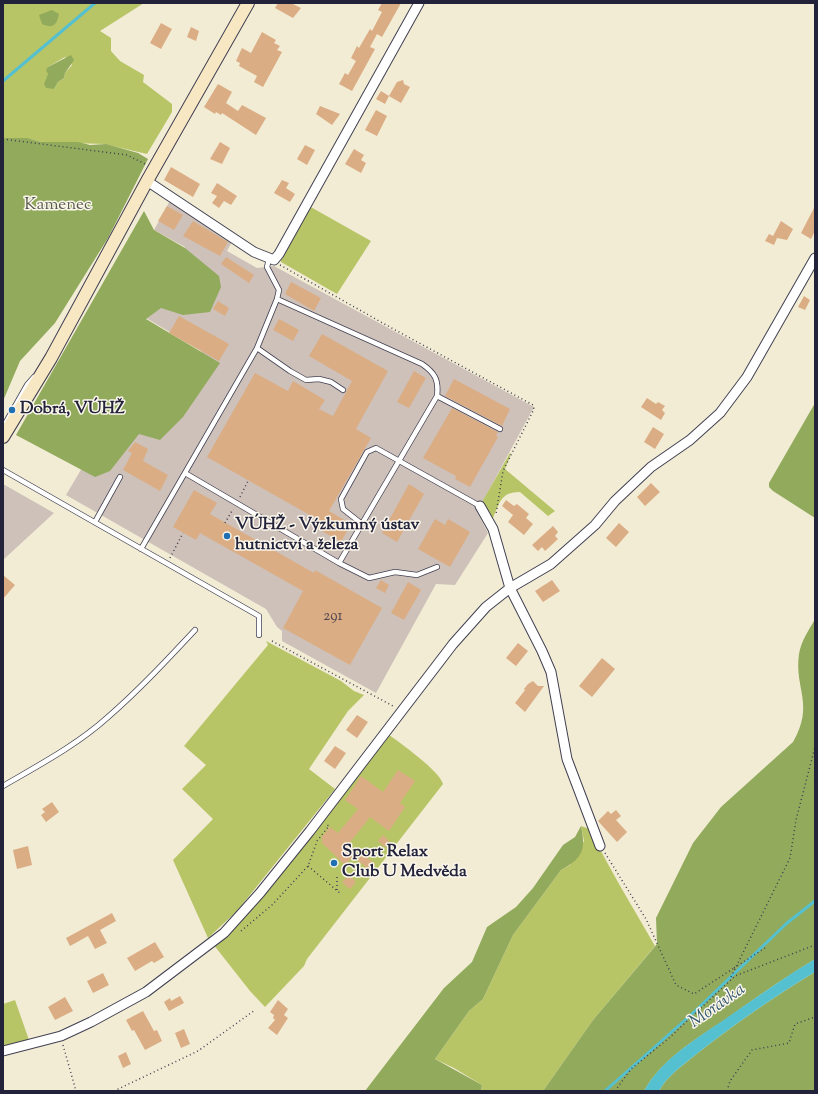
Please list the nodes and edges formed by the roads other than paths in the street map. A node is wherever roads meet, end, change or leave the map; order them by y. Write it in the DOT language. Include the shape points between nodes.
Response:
graph roads {
  1 [pos="248,3"];
  2 [pos="419,3"];
  3 [pos="147,181"];
  4 [pos="815,258"];
  5 [pos="269,259"];
  6 [pos="277,299"];
  7 [pos="257,348"];
  8 [pos="51,358"];
  9 [pos="343,390"];
  10 [pos="437,396"];
  11 [pos="3,428"];
  12 [pos="500,430"];
  13 [pos="3,437"];
  14 [pos="399,461"];
  15 [pos="3,470"];
  16 [pos="185,473"];
  17 [pos="120,477"];
  18 [pos="480,506"];
  19 [pos="95,522"];
  20 [pos="362,524"];
  21 [pos="141,549"];
  22 [pos="339,563"];
  23 [pos="438,567"];
  24 [pos="510,588"];
  25 [pos="195,630"];
  26 [pos="259,634"];
  27 [pos="3,786"];
  28 [pos="600,846"];
  29 [pos="3,1051"];
  1 -- 3 [label="main road"];
  2 -- 5 [label="street" via="279,254 274,260"];
  3 -- 5 [label="street" via="254,252"];
  3 -- 8 [label="main road"];
  4 -- 24 [label="street" via="747,377 720,413 690,440 651,467 615,501 595,525 551,564"];
  5 -- 6 [label="lane" via="267,267 279,290"];
  6 -- 7 [label="lane"];
  6 -- 10 [label="lane" via="422,364 434,372 439,384"];
  7 -- 9 [label="lane" via="306,380 319,379 331,382"];
  7 -- 16 [label="lane"];
  8 -- 11 [label="lane" via="27,385"];
  8 -- 13 [label="main road"];
  10 -- 12 [label="lane"];
  10 -- 14 [label="lane"];
  14 -- 18 [label="lane"];
  14 -- 20 [label="lane"];
  14 -- 20 [label="lane" via="376,448 367,452 341,499 343,509"];
  15 -- 19 [label="lane"];
  16 -- 21 [label="lane"];
  16 -- 22 [label="lane"];
  17 -- 19 [label="lane"];
  18 -- 24 [label="street" via="493,529"];
  19 -- 21 [label="lane"];
  20 -- 22 [label="lane"];
  21 -- 26 [label="lane" via="259,616"];
  22 -- 23 [label="lane" via="369,578 396,572 417,574"];
  24 -- 28 [label="street" via="551,672 567,759"];
  24 -- 29 [label="street" via="486,607 458,638 260,894 224,933 146,992 61,1036"];
  25 -- 27 [label="lane" via="108,718 58,754"];
}
